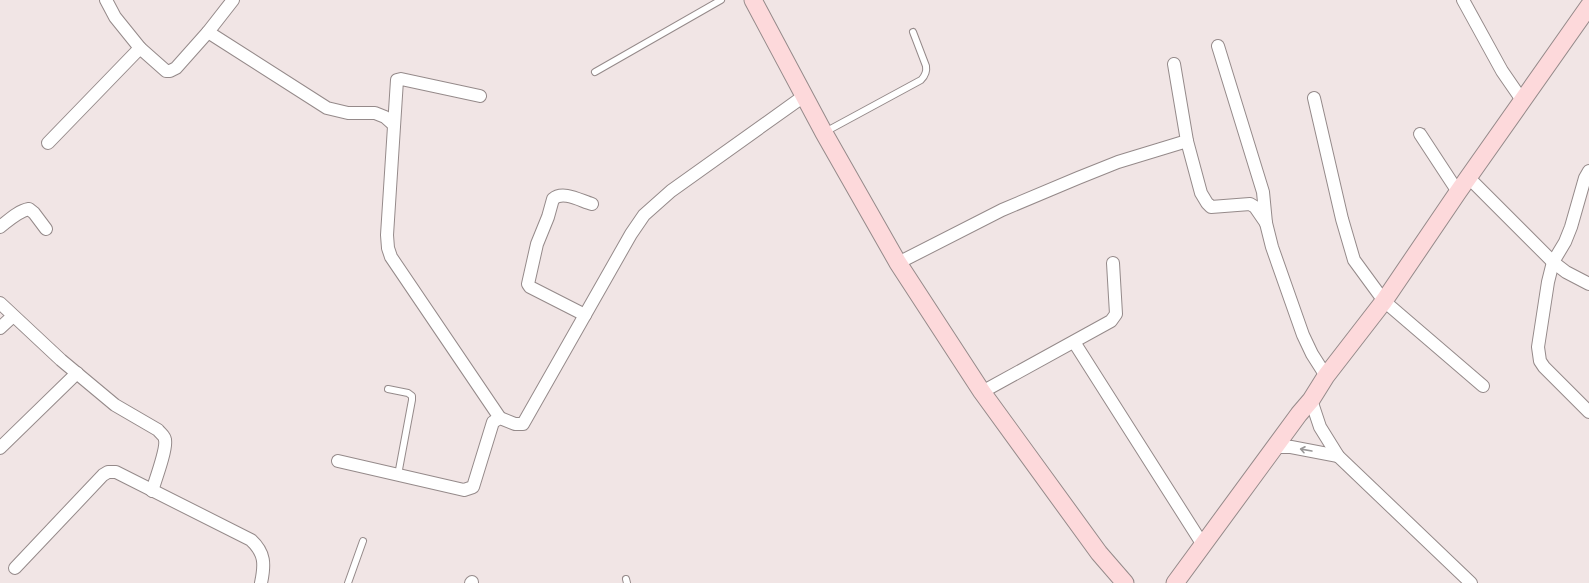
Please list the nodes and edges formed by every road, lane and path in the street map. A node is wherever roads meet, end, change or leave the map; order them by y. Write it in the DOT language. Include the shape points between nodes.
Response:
graph roads {
  1 [pos="106,0"];
  2 [pos="233,0"];
  3 [pos="722,0"];
  4 [pos="753,0"];
  5 [pos="1463,0"];
  6 [pos="1589,6"];
  7 [pos="208,32"];
  8 [pos="913,32"];
  9 [pos="1218,46"];
  10 [pos="140,48"];
  11 [pos="1174,64"];
  12 [pos="595,72"];
  13 [pos="480,96"];
  14 [pos="804,96"];
  15 [pos="1314,98"];
  16 [pos="1522,100"];
  17 [pos="394,125"];
  18 [pos="824,133"];
  19 [pos="1420,134"];
  20 [pos="1187,141"];
  21 [pos="48,143"];
  22 [pos="1589,171"];
  23 [pos="1470,178"];
  24 [pos="1458,192"];
  25 [pos="592,204"];
  26 [pos="1266,222"];
  27 [pos="0,227"];
  28 [pos="46,229"];
  29 [pos="1553,262"];
  30 [pos="898,263"];
  31 [pos="1113,263"];
  32 [pos="1589,284"];
  33 [pos="1384,301"];
  34 [pos="0,303"];
  35 [pos="585,315"];
  36 [pos="13,316"];
  37 [pos="0,328"];
  38 [pos="1074,342"];
  39 [pos="77,373"];
  40 [pos="1326,376"];
  41 [pos="1483,386"];
  42 [pos="388,389"];
  43 [pos="982,392"];
  44 [pos="1311,400"];
  45 [pos="1589,412"];
  46 [pos="500,418"];
  47 [pos="1275,447"];
  48 [pos="0,448"];
  49 [pos="1338,456"];
  50 [pos="338,462"];
  51 [pos="398,475"];
  52 [pos="152,490"];
  53 [pos="363,541"];
  54 [pos="1203,545"];
  55 [pos="15,568"];
  56 [pos="261,583"];
  57 [pos="348,583"];
  58 [pos="1125,583"];
  59 [pos="1176,583"];
  60 [pos="1471,583"];
  1 -- 10 [label="street" via="115,17"];
  2 -- 7 [label="street"];
  3 -- 12 [label="lane"];
  4 -- 14 [label="street"];
  5 -- 16 [label="street" via="1502,71"];
  6 -- 16 [label="street"];
  7 -- 10 [label="street" via="176,68 170,71 166,71"];
  7 -- 17 [label="street" via="327,108 348,113 375,113"];
  8 -- 18 [label="lane" via="926,66 925,76"];
  9 -- 26 [label="street" via="1263,192"];
  10 -- 21 [label="street"];
  11 -- 20 [label="street"];
  13 -- 17 [label="street" via="397,80"];
  14 -- 18 [label="street"];
  14 -- 35 [label="street" via="671,191 644,215"];
  15 -- 33 [label="street" via="1350,252 1359,269"];
  16 -- 23 [label="street"];
  17 -- 46 [label="street" via="388,227 388,248 391,257"];
  18 -- 30 [label="street"];
  19 -- 24 [label="street"];
  20 -- 26 [label="street" via="1200,193 1207,203 1211,207 1250,204"];
  20 -- 30 [label="street" via="1118,162 1071,180 1002,210"];
  22 -- 29 [label="street" via="1571,228"];
  23 -- 24 [label="street"];
  23 -- 29 [label="street"];
  24 -- 33 [label="street"];
  25 -- 35 [label="street" via="559,195 553,199 537,244 528,284"];
  26 -- 40 [label="street" via="1272,247 1303,335"];
  27 -- 28 [label="street" via="29,209"];
  29 -- 32 [label="street"];
  29 -- 45 [label="street" via="1544,301 1538,356 1544,367"];
  30 -- 43 [label="street"];
  31 -- 38 [label="street" via="1116,314 1111,320"];
  33 -- 40 [label="street"];
  33 -- 41 [label="street"];
  34 -- 36 [label="street"];
  35 -- 46 [label="street" via="523,424 515,424"];
  36 -- 37 [label="street"];
  36 -- 39 [label="street"];
  38 -- 43 [label="street"];
  38 -- 54 [label="street"];
  39 -- 48 [label="street"];
  39 -- 52 [label="street" via="115,405 163,435 165,441 160,467"];
  40 -- 44 [label="street"];
  42 -- 51 [label="lane" via="412,396"];
  43 -- 58 [label="street" via="1099,553"];
  44 -- 47 [label="street"];
  44 -- 49 [label="street" via="1320,427"];
  46 -- 51 [label="street" via="493,422 473,487 464,490"];
  49 -- 47 [label="street, one-way" via="1292,447"];
  47 -- 54 [label="street"];
  49 -- 60 [label="street"];
  50 -- 51 [label="street"];
  52 -- 55 [label="street" via="116,472 108,472"];
  52 -- 56 [label="street" via="251,540 257,546 263,560"];
  53 -- 57 [label="lane"];
  54 -- 59 [label="street"];
}
